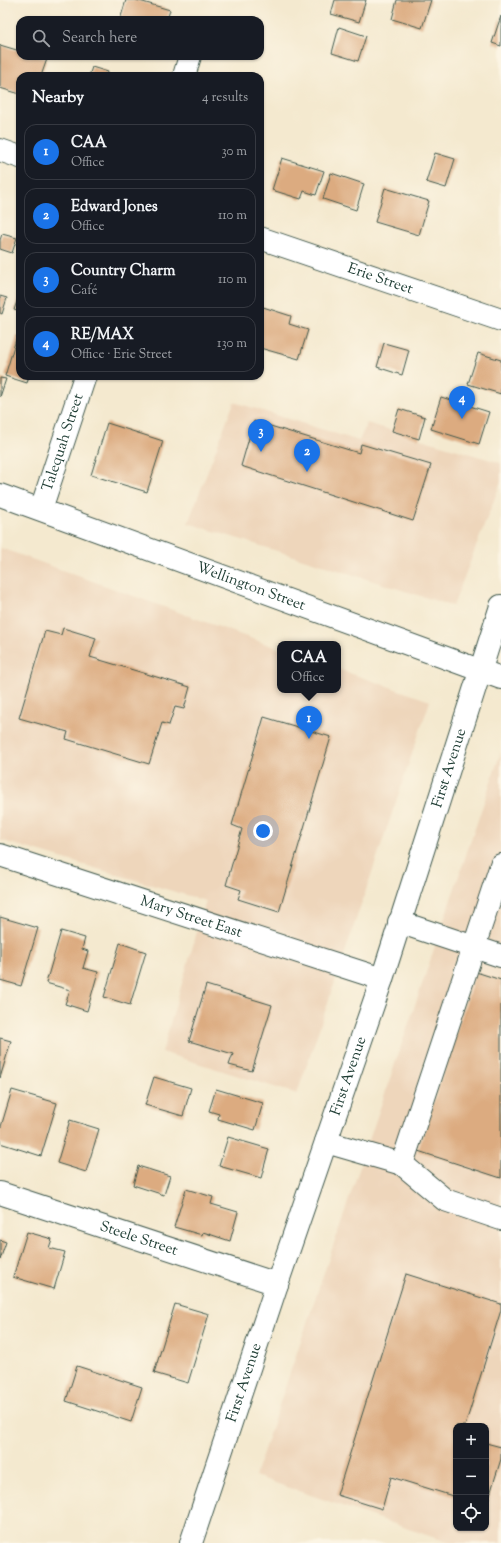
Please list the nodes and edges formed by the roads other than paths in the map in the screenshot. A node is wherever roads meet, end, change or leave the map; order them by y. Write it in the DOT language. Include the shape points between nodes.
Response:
graph roads {
  1 [pos="189,60"];
  2 [pos="185,72"];
  3 [pos="0,150"];
  4 [pos="16,156"];
  5 [pos="264,239"];
  6 [pos="501,320"];
  7 [pos="84,380"];
  8 [pos="0,496"];
  9 [pos="41,509"];
  10 [pos="501,606"];
  11 [pos="480,671"];
  12 [pos="501,678"];
  13 [pos="0,855"];
  14 [pos="501,865"];
  15 [pos="400,922"];
  16 [pos="474,947"];
  17 [pos="501,956"];
  18 [pos="382,979"];
  19 [pos="326,1142"];
  20 [pos="402,1164"];
  21 [pos="0,1193"];
  22 [pos="501,1219"];
  23 [pos="277,1284"];
  24 [pos="191,1543"];
  1 -- 2 [label="street"];
  3 -- 4 [label="street"];
  5 -- 6 [label="street, Erie Street"];
  7 -- 9 [label="street, Talequah Street"];
  8 -- 9 [label="street, Wellington Street"];
  9 -- 11 [label="street, Wellington Street"];
  10 -- 11 [label="street, First Avenue"];
  11 -- 12 [label="street, Wellington Street"];
  11 -- 15 [label="street, First Avenue"];
  13 -- 18 [label="street, Mary Street East"];
  14 -- 16 [label="street"];
  15 -- 16 [label="street"];
  15 -- 18 [label="street, First Avenue"];
  16 -- 17 [label="street"];
  16 -- 20 [label="street"];
  18 -- 19 [label="street, First Avenue"];
  19 -- 20 [label="street"];
  19 -- 23 [label="street, First Avenue"];
  20 -- 22 [label="street" via="445,1200"];
  21 -- 23 [label="street, Steele Street"];
  23 -- 24 [label="street, First Avenue"];
}
